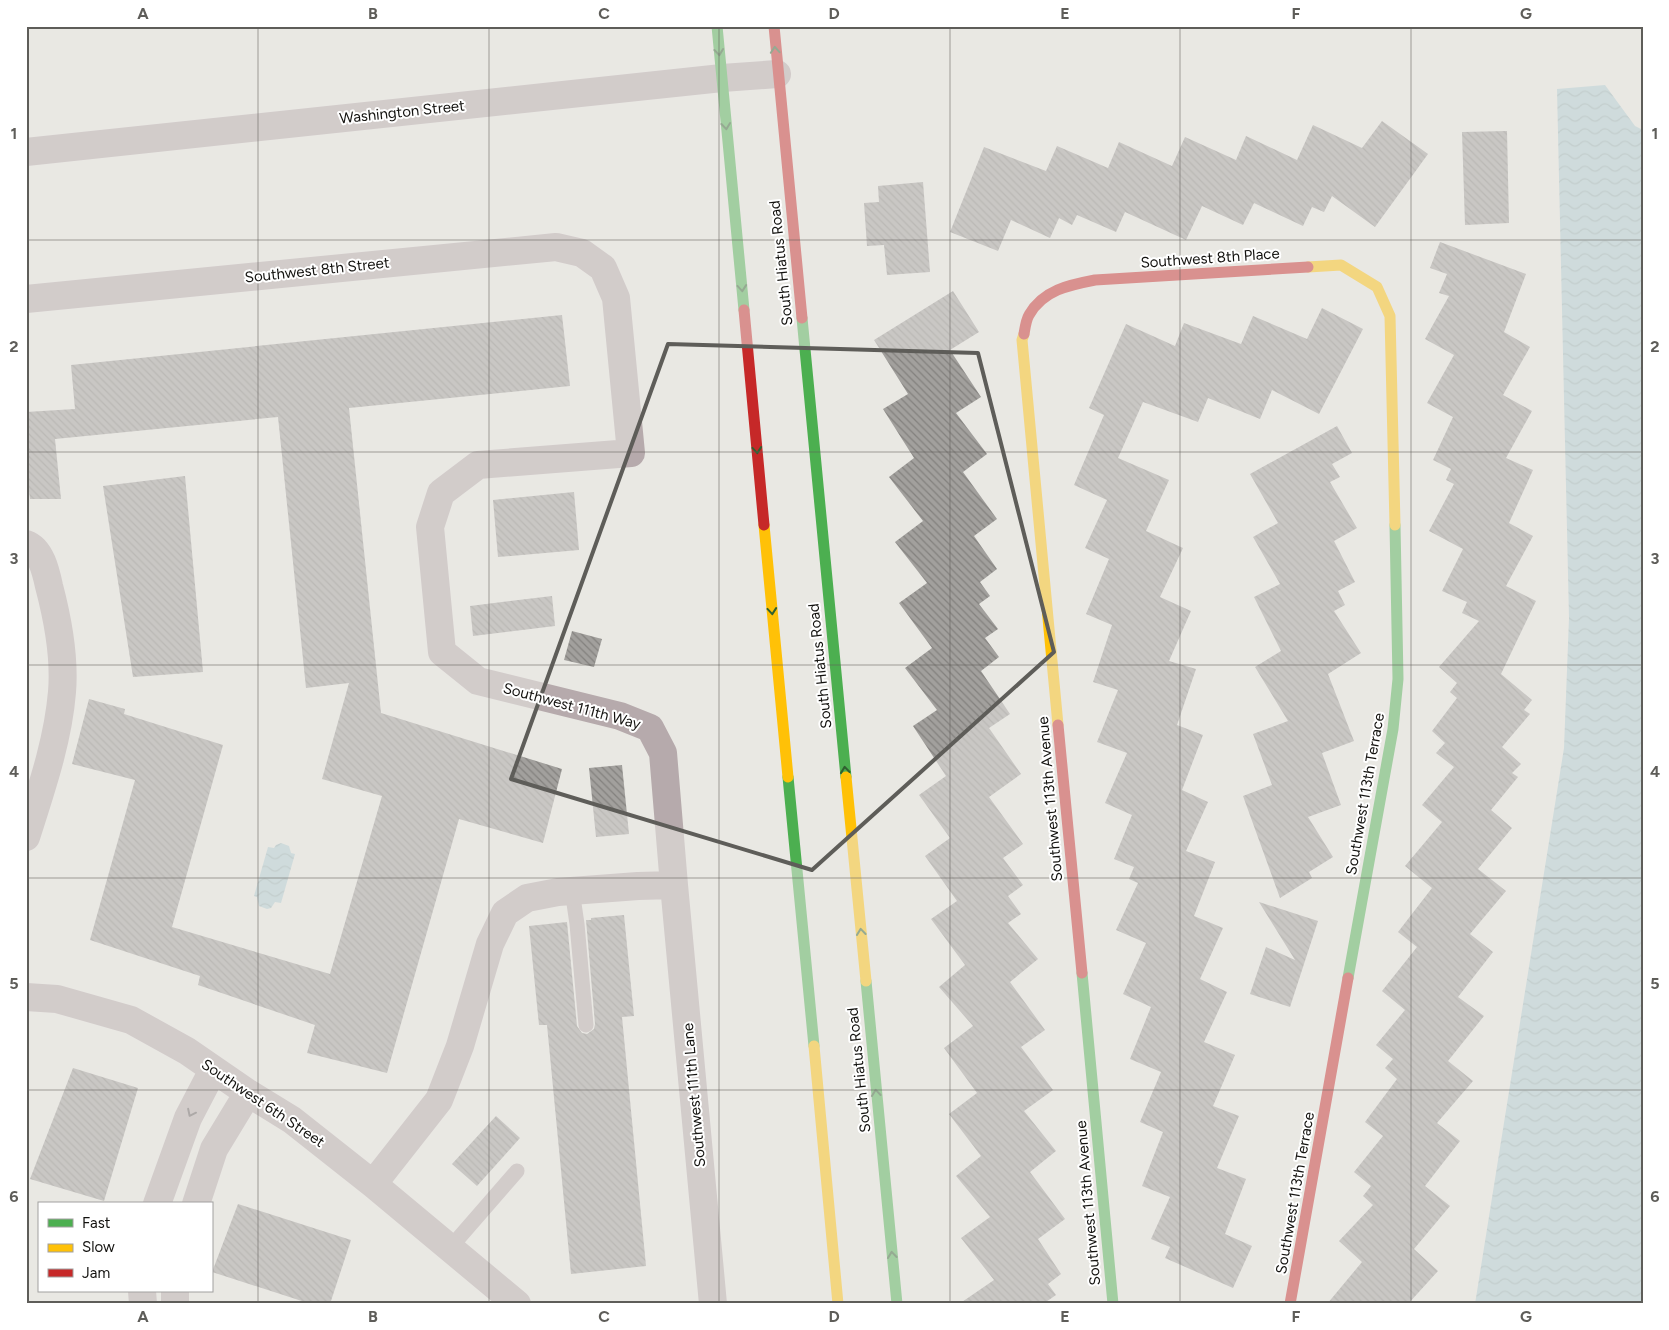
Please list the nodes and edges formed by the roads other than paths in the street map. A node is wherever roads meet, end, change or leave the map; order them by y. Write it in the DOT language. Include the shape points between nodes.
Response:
graph roads {
  1 [pos="716,26"];
  2 [pos="774,26"];
  3 [pos="777,74"];
  4 [pos="722,78"];
  5 [pos="26,152"];
  6 [pos="603,268"];
  7 [pos="1376,287"];
  8 [pos="1043,298"];
  9 [pos="26,299"];
  10 [pos="26,544"];
  11 [pos="26,837"];
  12 [pos="674,885"];
  13 [pos="572,890"];
  14 [pos="26,997"];
  15 [pos="586,1025"];
  16 [pos="213,1070"];
  17 [pos="248,1093"];
  18 [pos="517,1171"];
  19 [pos="373,1184"];
  20 [pos="158,1202"];
  21 [pos="197,1202"];
  22 [pos="450,1248"];
  23 [pos="517,1304"];
  24 [pos="713,1304"];
  25 [pos="838,1304"];
  26 [pos="897,1304"];
  27 [pos="1112,1304"];
  28 [pos="1290,1304"];
  1 -- 4 [label="main road, one-way"];
  3 -- 2 [label="main road, South Hiatus Road, one-way"];
  3 -- 4 [label="street, Washington Street"];
  26 -- 3 [label="main road, South Hiatus Road, one-way"];
  4 -- 5 [label="street, Washington Street"];
  4 -- 25 [label="main road, one-way"];
  6 -- 9 [label="street, Southwest 8th Street" via="582,253 556,247"];
  6 -- 12 [label="street, Southwest 111th Way" via="616,298 631,453 478,465 441,493 430,528 442,652 478,681 620,716 650,728 663,753"];
  7 -- 8 [label="main road, Southwest 8th Place" via="1341,265 1095,280 1067,285"];
  7 -- 28 [label="main road, Southwest 113th Terrace" via="1390,316 1398,679 1392,729"];
  8 -- 27 [label="main road, Southwest 113th Avenue" via="1028,316 1022,340"];
  10 -- 11 [label="street" via="43,561 53,600 61,642 62,691 48,763"];
  12 -- 13 [label="street"];
  12 -- 24 [label="street, Southwest 111th Lane"];
  13 -- 15 [label="lane"];
  13 -- 19 [label="street" via="527,898 505,913 490,944 460,1046 439,1100"];
  14 -- 16 [label="street, Southwest 6th Street" via="57,999 131,1020"];
  16 -- 17 [label="street, Southwest 6th Street"];
  16 -- 20 [label="street, one-way" via="188,1118"];
  17 -- 19 [label="street, Southwest 6th Street" via="292,1120"];
  17 -- 21 [label="street" via="214,1149"];
  18 -- 22 [label="lane"];
  19 -- 22 [label="street, Southwest 6th Street"];
  22 -- 23 [label="street, Southwest 6th Street"];
}
